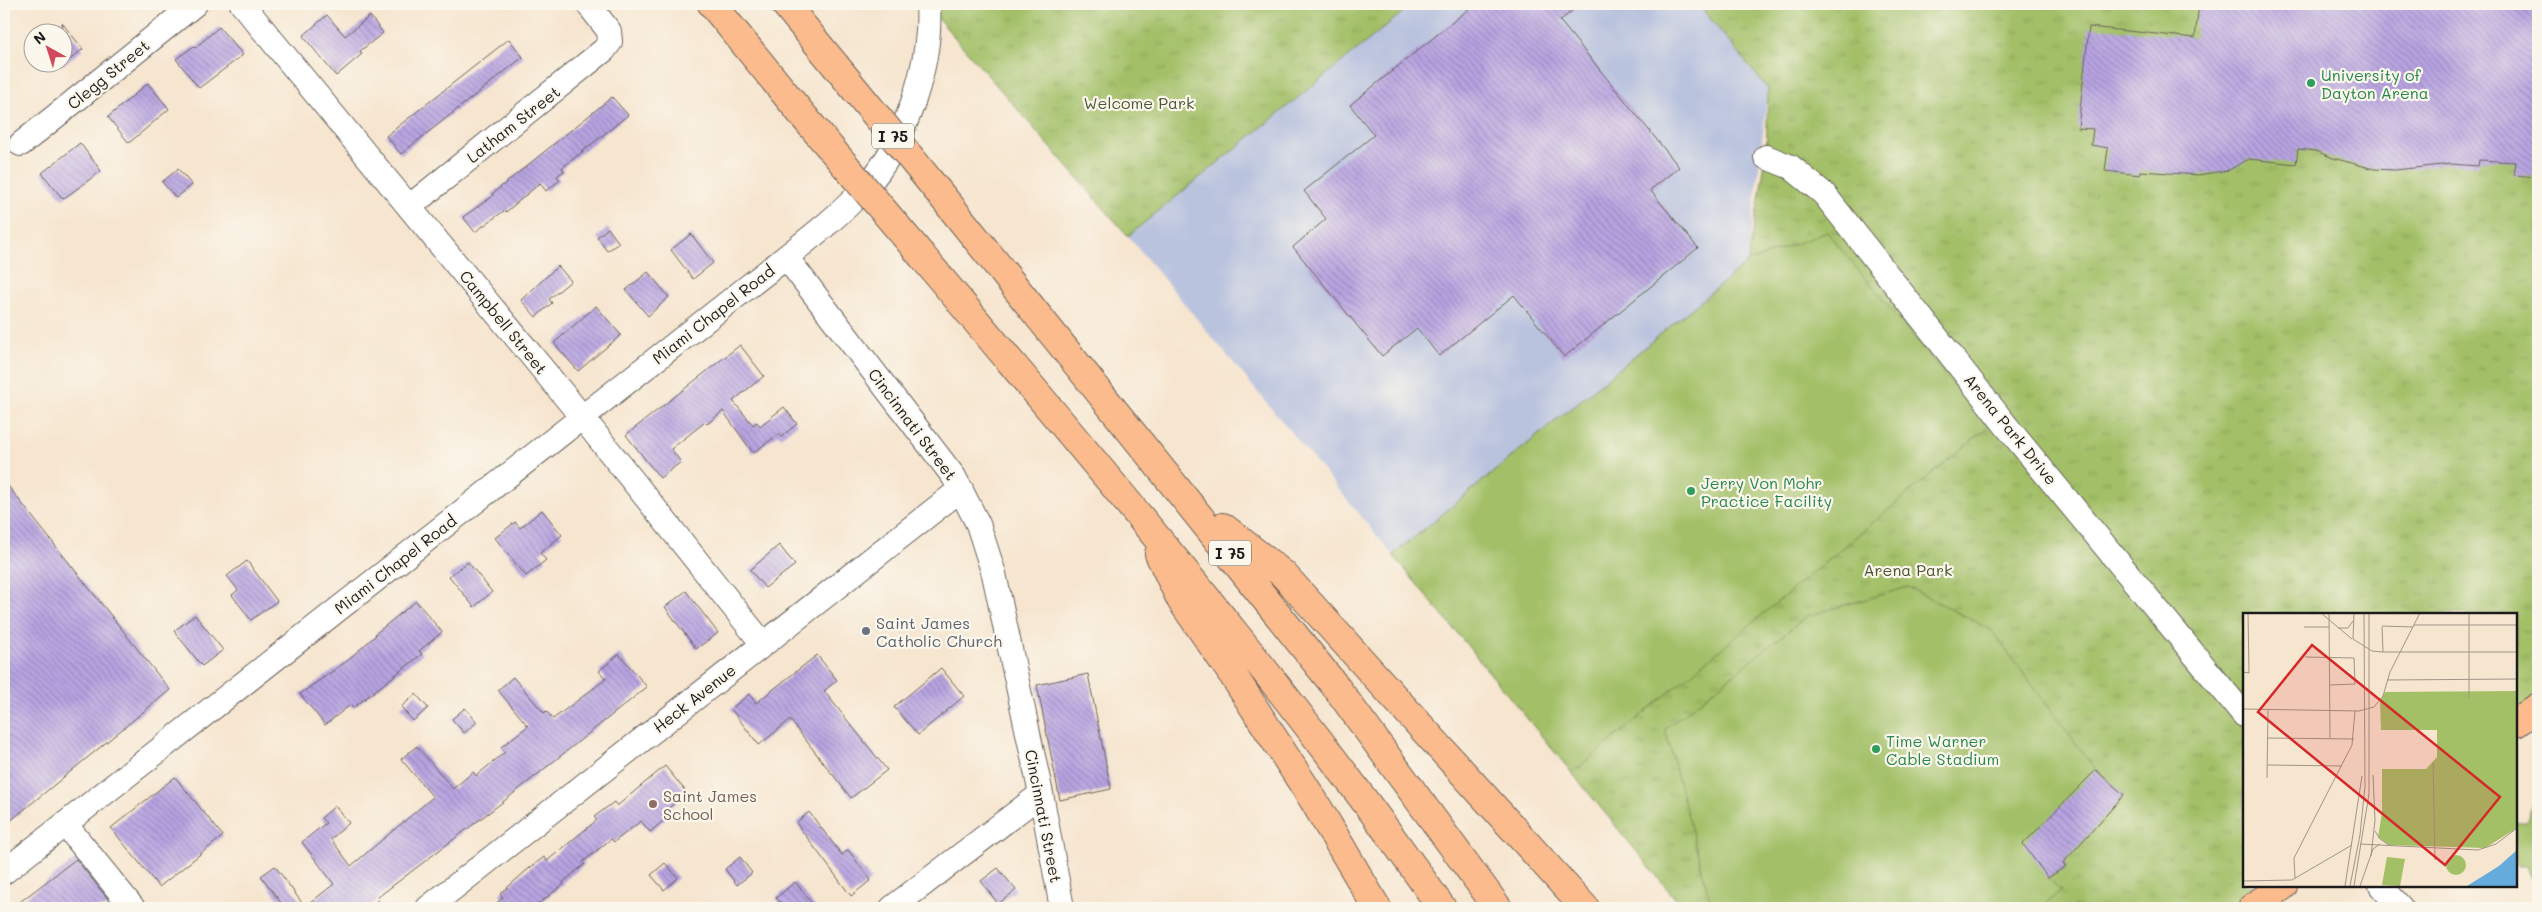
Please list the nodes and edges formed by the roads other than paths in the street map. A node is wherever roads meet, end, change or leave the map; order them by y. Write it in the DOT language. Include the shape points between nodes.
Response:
graph roads {
  1 [pos="195,4"];
  2 [pos="242,4"];
  3 [pos="588,4"];
  4 [pos="712,4"];
  5 [pos="785,4"];
  6 [pos="928,4"];
  7 [pos="21,144"];
  8 [pos="1766,157"];
  9 [pos="409,207"];
  10 [pos="786,257"];
  11 [pos="582,417"];
  12 [pos="961,489"];
  13 [pos="1185,497"];
  14 [pos="1142,520"];
  15 [pos="762,644"];
  16 [pos="2538,707"];
  17 [pos="2243,714"];
  18 [pos="2517,722"];
  19 [pos="1041,794"];
  20 [pos="65,824"];
  21 [pos="4,872"];
  22 [pos="2282,887"];
  23 [pos="2383,887"];
  24 [pos="133,908"];
  25 [pos="428,908"];
  26 [pos="892,908"];
  27 [pos="1062,908"];
  28 [pos="1377,908"];
  29 [pos="1442,908"];
  30 [pos="1498,908"];
  31 [pos="1585,908"];
  32 [pos="2252,908"];
  33 [pos="2401,908"];
  1 -- 7 [label="street, Clegg Street"];
  2 -- 9 [label="street, Campbell Street"];
  3 -- 9 [label="street, Latham Street" via="609,31 610,42 604,50"];
  4 -- 14 [label="main road, I 75, bridge"];
  5 -- 13 [label="main road, I 75, bridge"];
  6 -- 10 [label="street" via="923,68 914,102 895,144 867,185"];
  8 -- 17 [label="street, Arena Park Drive" via="1791,168 1824,194 2008,428"];
  9 -- 11 [label="street, Campbell Street"];
  10 -- 11 [label="street, Miami Chapel Road"];
  10 -- 12 [label="street, Cincinnati Street"];
  11 -- 15 [label="street, Campbell Street"];
  11 -- 20 [label="street, Miami Chapel Road"];
  12 -- 15 [label="street, Heck Avenue"];
  12 -- 19 [label="street, Cincinnati Street" via="990,559"];
  13 -- 30 [label="main road, I 75" via="1336,686"];
  13 -- 31 [label="main road" via="1283,574"];
  14 -- 28 [label="main road" via="1181,600 1267,727"];
  14 -- 29 [label="main road, I 75" via="1189,574 1320,740"];
  15 -- 25 [label="street, Heck Avenue"];
  16 -- 18 [label="main road"];
  19 -- 26 [label="street"];
  19 -- 27 [label="street, Cincinnati Street"];
  20 -- 21 [label="street, Miami Chapel Road"];
  20 -- 24 [label="street"];
  22 -- 32 [label="main road"];
  23 -- 33 [label="street"];
}
